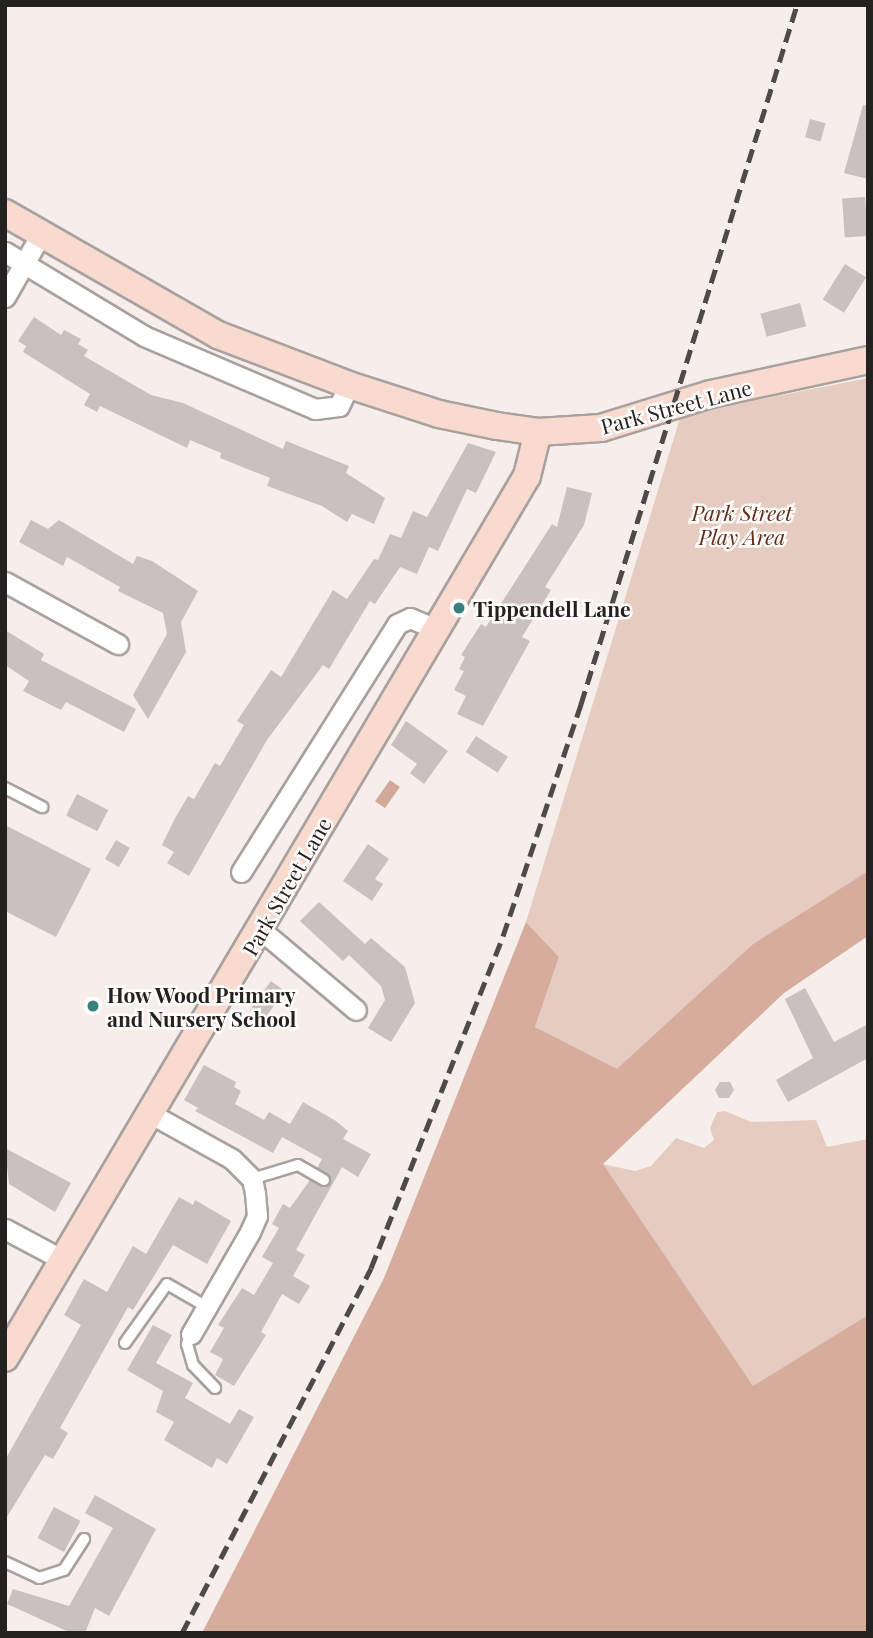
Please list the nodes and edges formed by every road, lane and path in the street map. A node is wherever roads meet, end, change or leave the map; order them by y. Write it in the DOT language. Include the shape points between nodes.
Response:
graph roads {
  1 [pos="5,213"];
  2 [pos="40,236"];
  3 [pos="5,251"];
  4 [pos="24,265"];
  5 [pos="5,297"];
  6 [pos="868,360"];
  7 [pos="349,385"];
  8 [pos="538,432"];
  9 [pos="5,582"];
  10 [pos="438,630"];
  11 [pos="118,643"];
  12 [pos="5,789"];
  13 [pos="42,807"];
  14 [pos="241,872"];
  15 [pos="261,930"];
  16 [pos="356,1010"];
  17 [pos="153,1115"];
  18 [pos="252,1179"];
  19 [pos="324,1180"];
  20 [pos="5,1229"];
  21 [pos="65,1262"];
  22 [pos="207,1307"];
  23 [pos="191,1334"];
  24 [pos="125,1343"];
  25 [pos="5,1358"];
  26 [pos="215,1388"];
  27 [pos="84,1539"];
  28 [pos="5,1562"];
  1 -- 2 [label="street"];
  2 -- 4 [label="street"];
  2 -- 7 [label="street" via="218,335"];
  3 -- 4 [label="street"];
  4 -- 5 [label="street"];
  4 -- 7 [label="street" via="144,336 315,409 339,406"];
  6 -- 8 [label="street, Park Street Lane" via="710,394 608,427"];
  7 -- 8 [label="street" via="439,414"];
  8 -- 10 [label="street, Park Street Lane" via="527,477"];
  9 -- 11 [label="street"];
  10 -- 14 [label="street" via="410,618 397,624"];
  10 -- 15 [label="street, Park Street Lane"];
  12 -- 13 [label="lane"];
  15 -- 16 [label="street"];
  15 -- 17 [label="street, Park Street Lane"];
  17 -- 18 [label="street" via="232,1159"];
  17 -- 21 [label="street, Park Street Lane"];
  18 -- 19 [label="lane" via="298,1164"];
  18 -- 22 [label="street" via="257,1216"];
  20 -- 21 [label="street"];
  21 -- 25 [label="street, Park Street Lane"];
  22 -- 23 [label="street"];
  22 -- 24 [label="lane" via="167,1284"];
  23 -- 26 [label="lane" via="187,1344 192,1365"];
  27 -- 28 [label="lane" via="64,1570 39,1577"];
}
